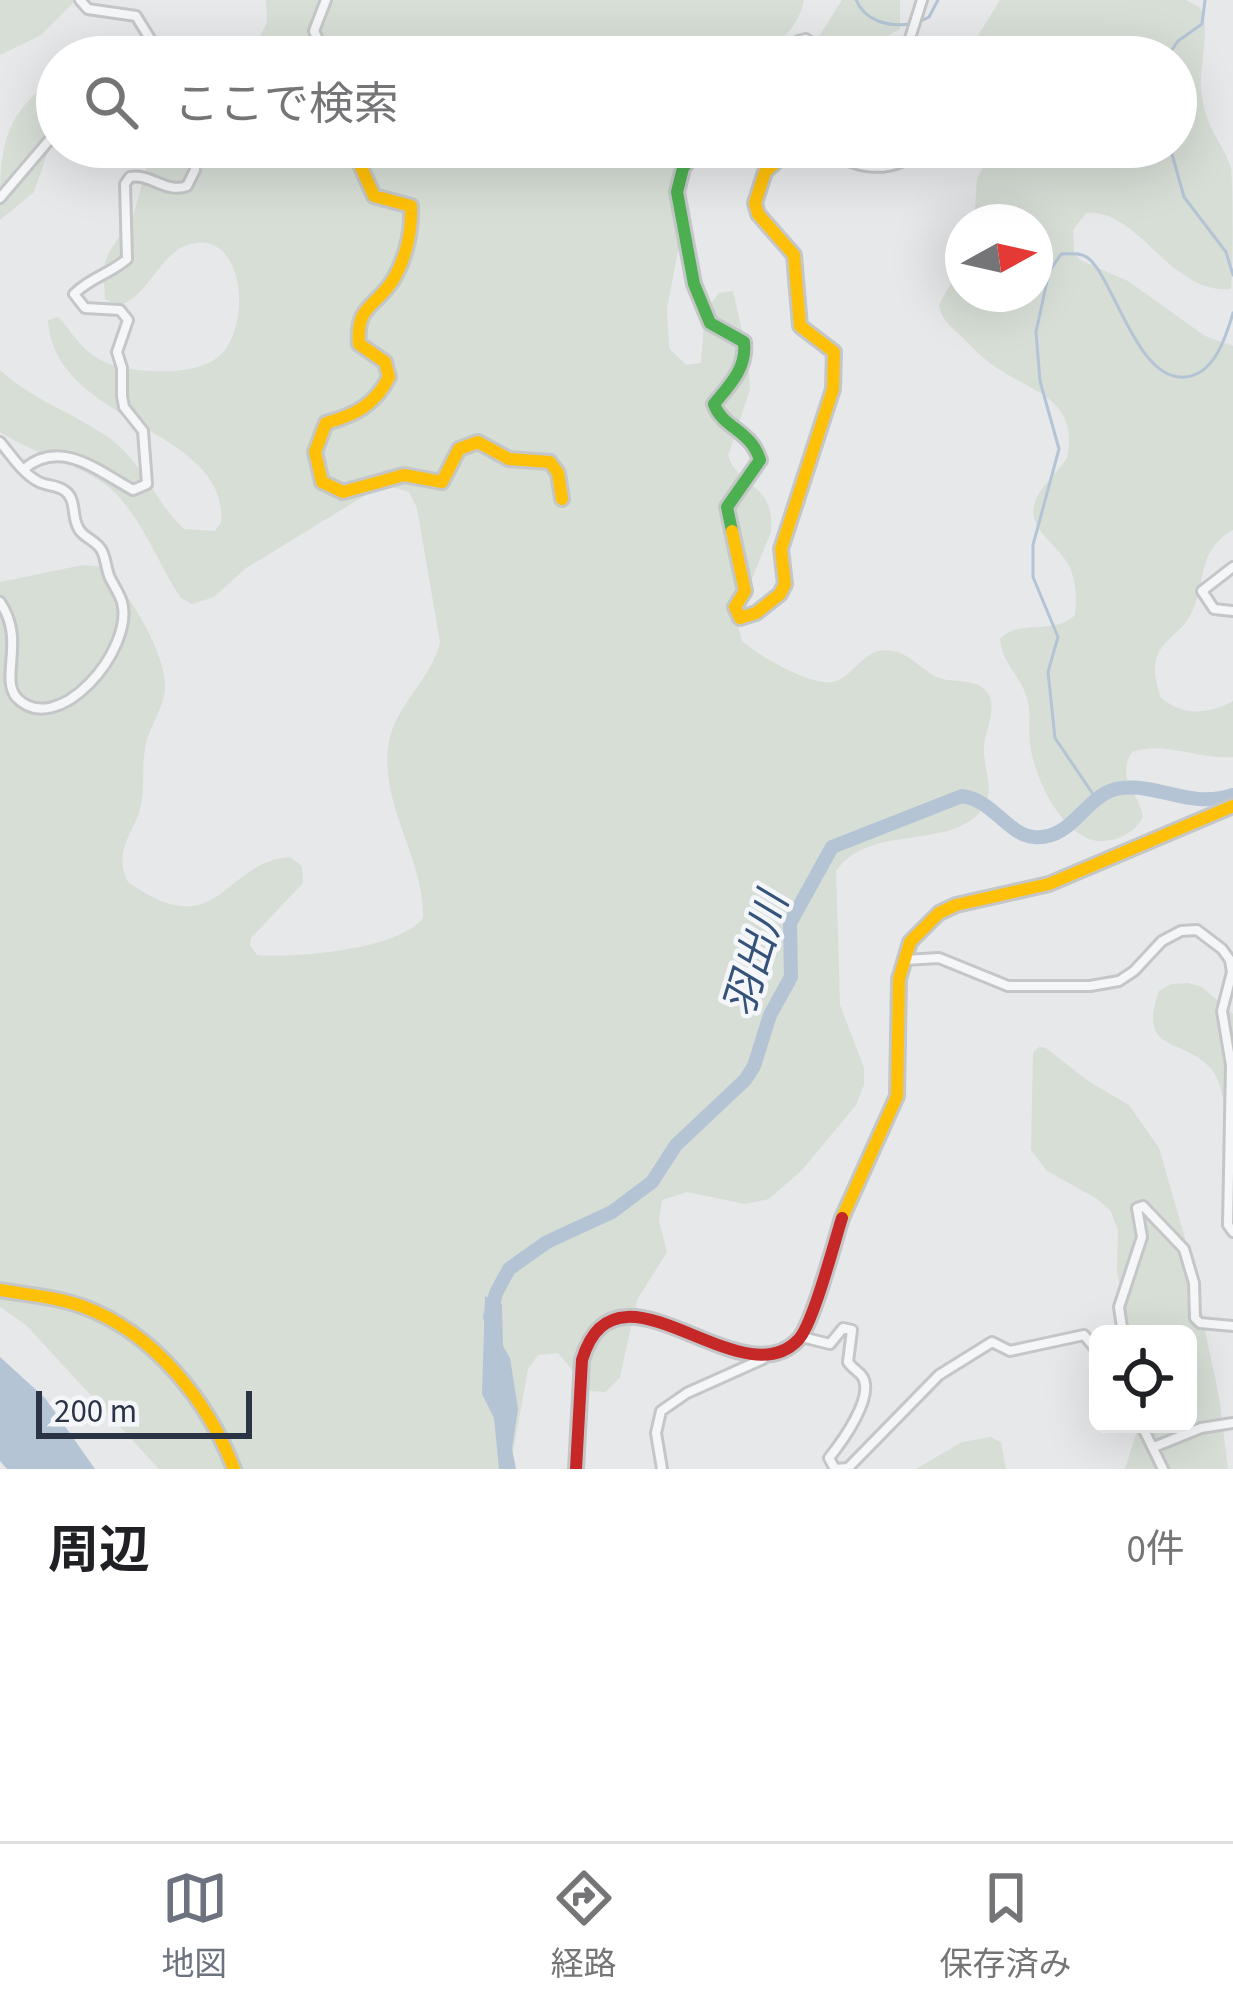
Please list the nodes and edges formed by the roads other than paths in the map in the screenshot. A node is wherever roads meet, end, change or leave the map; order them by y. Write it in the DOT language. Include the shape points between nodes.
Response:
graph roads {
  1 [pos="80,0"];
  2 [pos="326,0"];
  3 [pos="922,0"];
  4 [pos="148,36"];
  5 [pos="316,36"];
  6 [pos="911,36"];
  7 [pos="36,156"];
  8 [pos="195,168"];
  9 [pos="361,168"];
  10 [pos="683,168"];
  11 [pos="769,168"];
  12 [pos="0,198"];
  13 [pos="0,442"];
  14 [pos="24,469"];
  15 [pos="562,500"];
  16 [pos="1233,567"];
  17 [pos="0,602"];
  18 [pos="1233,611"];
  19 [pos="1233,806"];
  20 [pos="902,961"];
  21 [pos="1233,1232"];
  22 [pos="0,1290"];
  23 [pos="1122,1325"];
  24 [pos="1233,1326"];
  25 [pos="802,1337"];
  26 [pos="1089,1341"];
  27 [pos="763,1359"];
  28 [pos="1233,1423"];
  29 [pos="1146,1433"];
  30 [pos="1154,1447"];
  31 [pos="234,1469"];
  32 [pos="576,1469"];
  33 [pos="662,1469"];
  34 [pos="1163,1469"];
  1 -- 4 [label="street" via="88,9 136,16"];
  2 -- 5 [label="street"];
  3 -- 6 [label="street"];
  7 -- 12 [label="street"];
  8 -- 14 [label="street" via="187,187 175,189 130,177 127,259 74,294 85,308 120,310 128,320 117,352 122,396 143,431 147,484 133,490 62,454"];
  9 -- 15 [label="street" via="374,196 411,206 412,220 394,279 358,316 359,344 386,362 389,377 372,404 326,423 318,435 322,482 339,492 409,474 442,482 459,449 478,442 511,460 550,462"];
  10 -- 11 [label="street" via="677,192 694,284 710,323 744,342 747,352 714,404 716,414 748,435 760,460 727,507 745,591 735,607 740,618 785,584 781,549 836,365 834,352 800,326 794,255 758,214"];
  13 -- 14 [label="street"];
  14 -- 17 [label="street" via="72,499 77,526 102,552 126,626 82,692 35,707 8,685 14,640"];
  16 -- 18 [label="street" via="1202,591 1214,609"];
  19 -- 20 [label="street" via="1049,884 956,905 924,926"];
  20 -- 21 [label="street" via="939,958 1008,986 1090,986 1119,981 1181,931 1196,930 1222,949 1232,973 1222,1011 1230,1044"];
  20 -- 25 [label="street" via="897,1096 848,1202"];
  22 -- 31 [label="street" via="82,1306 145,1343 219,1428"];
  23 -- 24 [label="street" via="1142,1206 1184,1249 1195,1318"];
  25 -- 26 [label="street" via="830,1345 843,1328 852,1330 848,1362 864,1385 851,1427 829,1458 835,1469 848,1468 980,1346 1010,1351 1084,1335"];
  25 -- 27 [label="street"];
  27 -- 32 [label="street" via="640,1316 614,1318 598,1328 582,1361"];
  27 -- 33 [label="street" via="661,1412"];
  28 -- 30 [label="street"];
  29 -- 30 [label="street"];
  30 -- 34 [label="street"];
}
